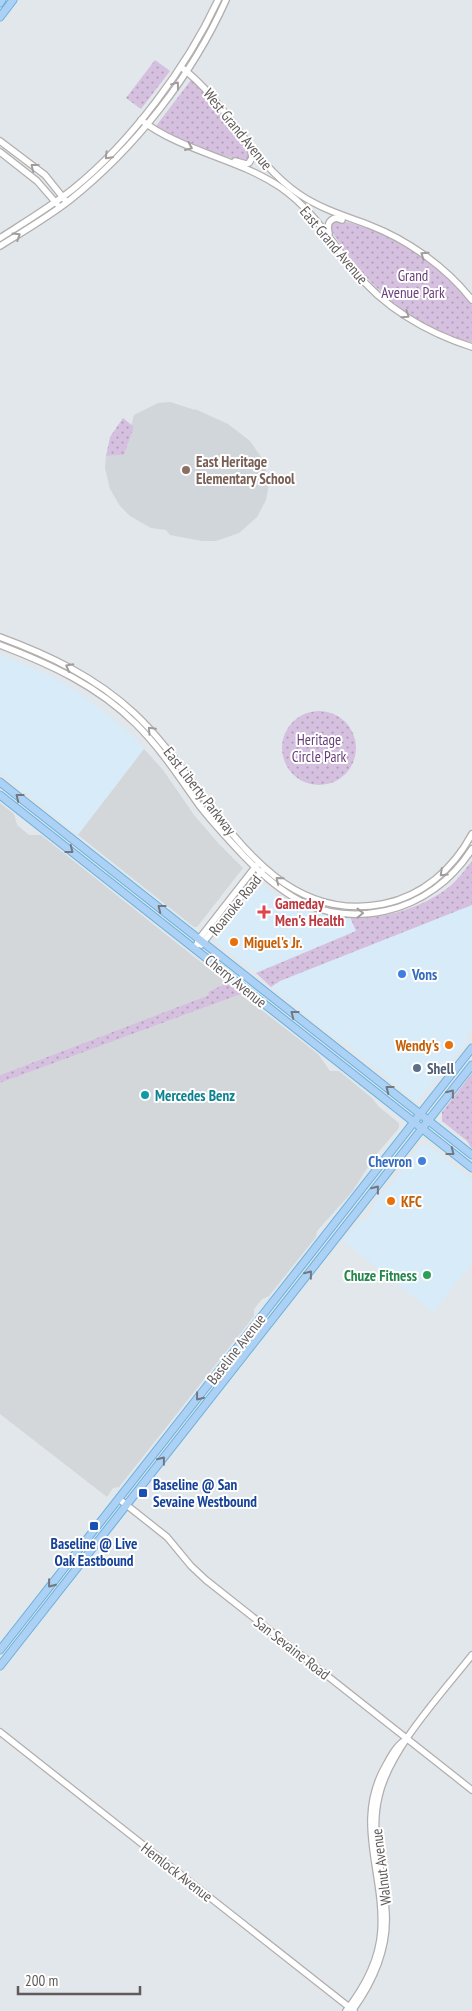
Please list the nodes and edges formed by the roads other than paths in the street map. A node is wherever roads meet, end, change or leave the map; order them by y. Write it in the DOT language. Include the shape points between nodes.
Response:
graph roads {
  1 [pos="13,0"];
  2 [pos="218,0"];
  3 [pos="226,0"];
  4 [pos="0,17"];
  5 [pos="181,67"];
  6 [pos="186,71"];
  7 [pos="141,120"];
  8 [pos="146,124"];
  9 [pos="0,141"];
  10 [pos="251,148"];
  11 [pos="0,152"];
  12 [pos="228,162"];
  13 [pos="63,197"];
  14 [pos="56,202"];
  15 [pos="67,202"];
  16 [pos="60,208"];
  17 [pos="354,220"];
  18 [pos="329,234"];
  19 [pos="0,238"];
  20 [pos="0,246"];
  21 [pos="472,300"];
  22 [pos="471,346"];
  23 [pos="0,637"];
  24 [pos="0,645"];
  25 [pos="0,782"];
  26 [pos="0,795"];
  27 [pos="472,834"];
  28 [pos="472,849"];
  29 [pos="260,862"];
  30 [pos="255,868"];
  31 [pos="265,868"];
  32 [pos="261,873"];
  33 [pos="202,941"];
  34 [pos="196,948"];
  35 [pos="472,1048"];
  36 [pos="472,1066"];
  37 [pos="420,1113"];
  38 [pos="429,1121"];
  39 [pos="412,1122"];
  40 [pos="422,1130"];
  41 [pos="472,1155"];
  42 [pos="472,1168"];
  43 [pos="119,1499"];
  44 [pos="127,1505"];
  45 [pos="0,1650"];
  46 [pos="472,1655"];
  47 [pos="0,1666"];
  48 [pos="0,1732"];
  49 [pos="407,1739"];
  50 [pos="472,1790"];
  51 [pos="351,2010"];
  1 -- 4 [label="main road"];
  2 -- 5 [label="street" via="202,35"];
  3 -- 6 [label="street" via="203,46"];
  5 -- 6 [label="street, West Grand Avenue"];
  5 -- 7 [label="street"];
  8 -- 6 [label="street, one-way"];
  6 -- 10 [label="street, West Grand Avenue" via="218,102"];
  7 -- 8 [label="street, East Grand Avenue"];
  7 -- 13 [label="street, one-way" via="101,164"];
  8 -- 12 [label="street, East Grand Avenue, one-way" via="191,148"];
  8 -- 15 [label="street" via="111,164"];
  13 -- 9 [label="street, one-way" via="45,176"];
  10 -- 12 [label="street" via="249,163"];
  10 -- 17 [label="street, West Grand Avenue" via="270,170 298,193"];
  11 -- 14 [label="street" via="37,181"];
  12 -- 18 [label="street, East Grand Avenue" via="282,188"];
  13 -- 14 [label="street"];
  13 -- 15 [label="street"];
  14 -- 16 [label="street"];
  14 -- 19 [label="street"];
  15 -- 16 [label="street"];
  20 -- 16 [label="street, one-way"];
  17 -- 18 [label="street" via="333,219 328,225"];
  21 -- 17 [label="street, West Grand Avenue, one-way" via="428,257 382,230"];
  18 -- 22 [label="street, East Grand Avenue, one-way" via="354,269 390,305 424,327"];
  29 -- 23 [label="street, East Liberty Parkway, one-way" via="211,810 162,741 126,706 74,669"];
  24 -- 30 [label="street, East Liberty Parkway" via="64,672 126,714 154,744 208,816"];
  33 -- 25 [label="main road, Cherry Avenue, one-way"];
  26 -- 34 [label="main road, Cherry Avenue, one-way"];
  27 -- 31 [label="street, East Liberty Parkway, one-way" via="452,863 428,885 400,899 372,906 351,907 315,899 284,884"];
  32 -- 28 [label="street, East Liberty Parkway, one-way" via="286,894 311,906 346,913 376,913 403,906 434,890 451,876"];
  29 -- 30 [label="street, Roanoke Road"];
  29 -- 31 [label="street, East Liberty Parkway"];
  30 -- 32 [label="street, East Liberty Parkway"];
  30 -- 33 [label="street, Roanoke Road"];
  31 -- 32 [label="street, Roanoke Road"];
  32 -- 33 [label="street, Roanoke Road"];
  33 -- 34 [label="street, Roanoke Road"];
  37 -- 33 [label="main road, Cherry Avenue, one-way"];
  34 -- 39 [label="main road, Cherry Avenue"];
  35 -- 37 [label="main road, Baseline Avenue"];
  38 -- 36 [label="main road, Baseline Avenue, one-way"];
  37 -- 38 [label="main road, Cherry Avenue"];
  37 -- 39 [label="main road, Baseline Avenue"];
  38 -- 40 [label="main road, Baseline Avenue"];
  38 -- 41 [label="main road, Cherry Avenue"];
  39 -- 40 [label="main road, Cherry Avenue"];
  39 -- 43 [label="main road, Baseline Avenue, one-way"];
  40 -- 42 [label="main road, Cherry Avenue, one-way"];
  44 -- 40 [label="main road, Baseline Avenue, one-way"];
  43 -- 44 [label="street, San Sevaine Road"];
  43 -- 45 [label="main road, Baseline Avenue, one-way"];
  44 -- 47 [label="main road, Baseline Avenue"];
  44 -- 49 [label="street, San Sevaine Road" via="167,1538 206,1580"];
  46 -- 49 [label="street, Walnut Avenue"];
  48 -- 51 [label="street, Hemlock Avenue"];
  49 -- 50 [label="street, San Sevaine Road"];
  49 -- 51 [label="street, Walnut Avenue" via="383,1781 376,1815 375,1839 386,1913 382,1953 375,1974"];
}
